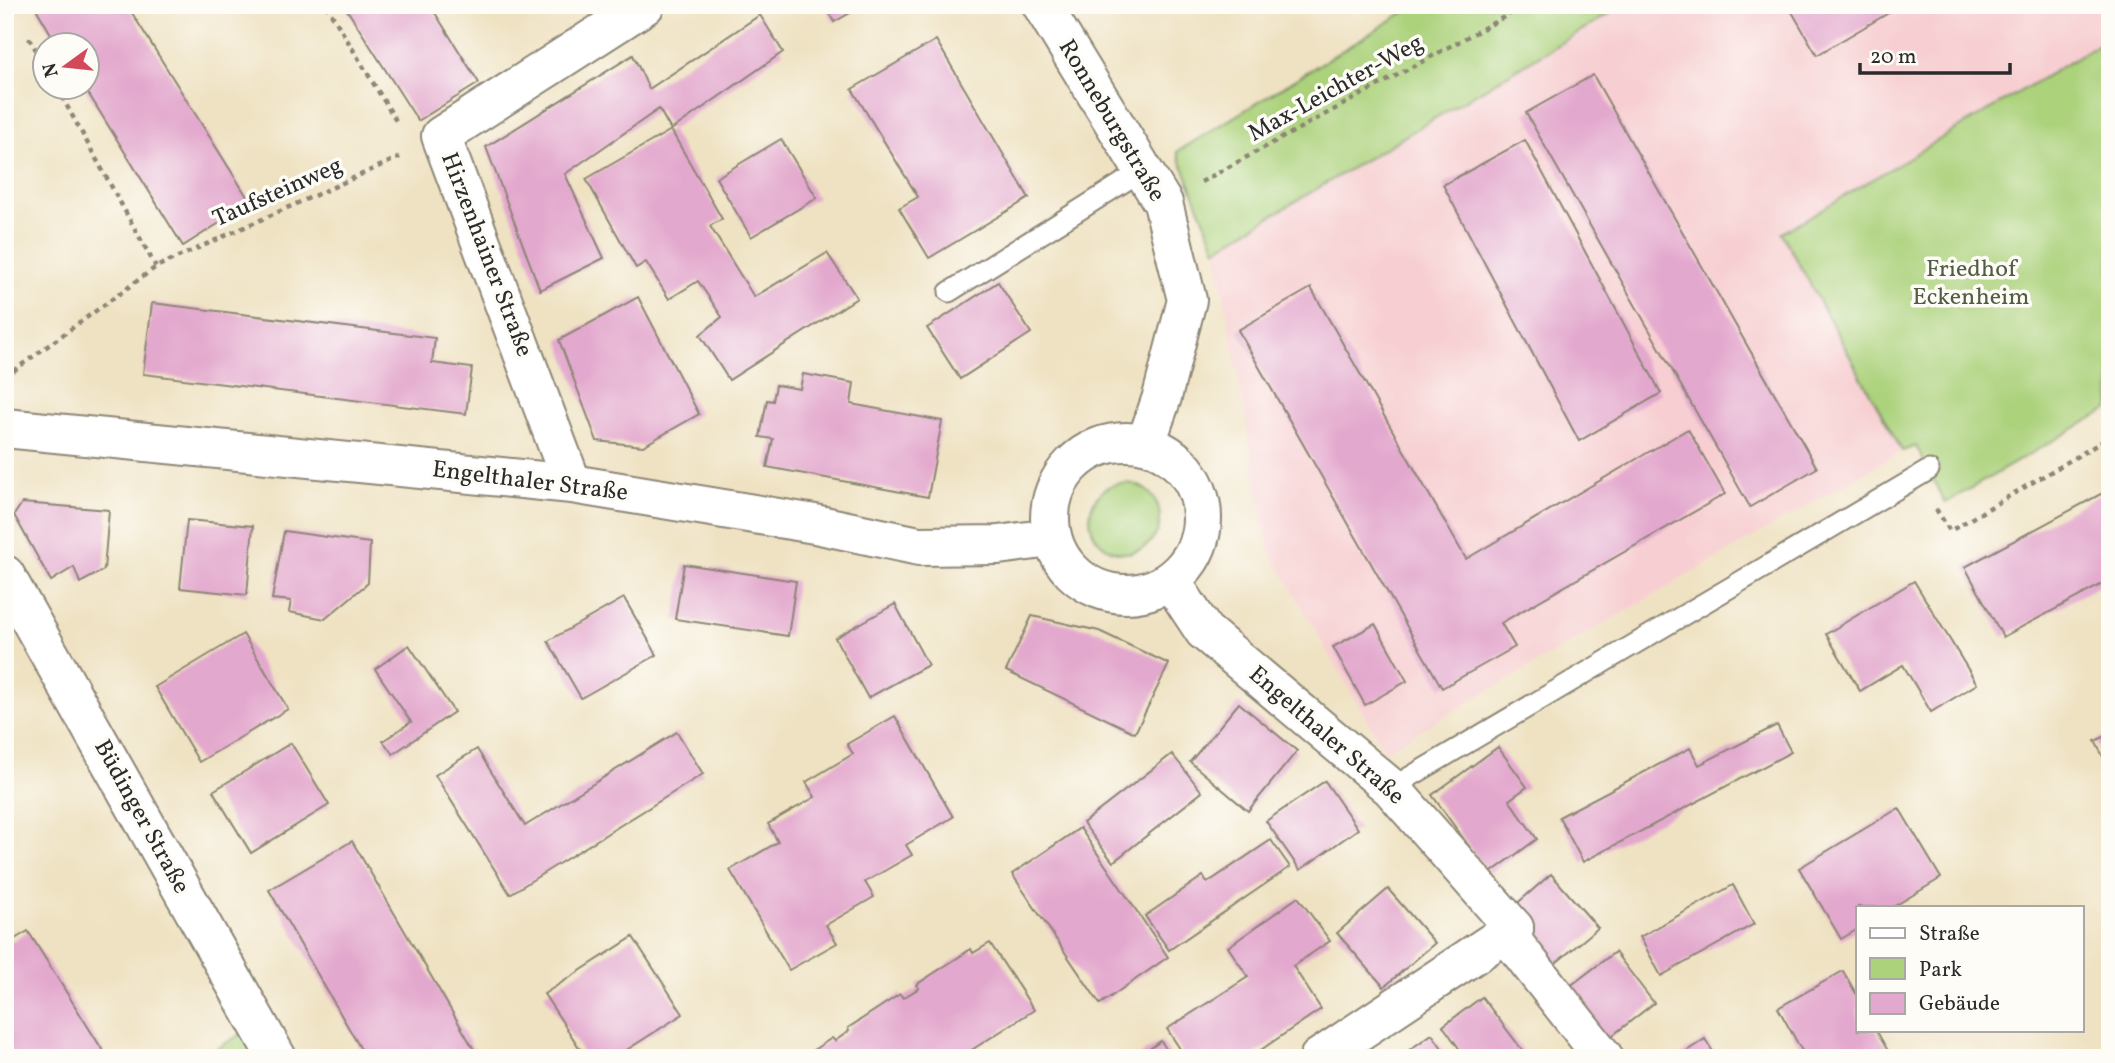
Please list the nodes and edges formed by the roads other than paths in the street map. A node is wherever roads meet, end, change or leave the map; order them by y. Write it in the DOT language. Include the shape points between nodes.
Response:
graph roads {
  1 [pos="645,5"];
  2 [pos="1042,5"];
  3 [pos="1143,170"];
  4 [pos="949,292"];
  5 [pos="5,428"];
  6 [pos="1146,443"];
  7 [pos="1922,473"];
  8 [pos="572,484"];
  9 [pos="1051,538"];
  10 [pos="5,576"];
  11 [pos="1171,582"];
  12 [pos="1391,788"];
  13 [pos="1514,928"];
  14 [pos="276,1058"];
  15 [pos="1319,1058"];
  16 [pos="1604,1058"];
  1 -- 8 [label="street, Hirzenhainer Straße" via="428,143"];
  2 -- 3 [label="street, Ronneburgstraße"];
  3 -- 4 [label="lane"];
  3 -- 6 [label="street, Ronneburgstraße" via="1163,203 1187,300"];
  5 -- 8 [label="street, Engelthaler Straße"];
  6 -- 9 [label="street" via="1106,443 1082,454 1054,492"];
  6 -- 11 [label="street" via="1189,474 1200,498 1202,531 1193,557"];
  7 -- 12 [label="lane"];
  8 -- 9 [label="street, Engelthaler Straße" via="919,546 998,545"];
  9 -- 11 [label="street" via="1063,564 1087,586 1113,595 1143,594"];
  10 -- 14 [label="street, Büdinger Straße"];
  11 -- 12 [label="street, Engelthaler Straße" via="1204,631"];
  12 -- 13 [label="street, Engelthaler Straße"];
  13 -- 15 [label="street"];
  13 -- 16 [label="street, Engelthaler Straße" via="1512,941"];
}
